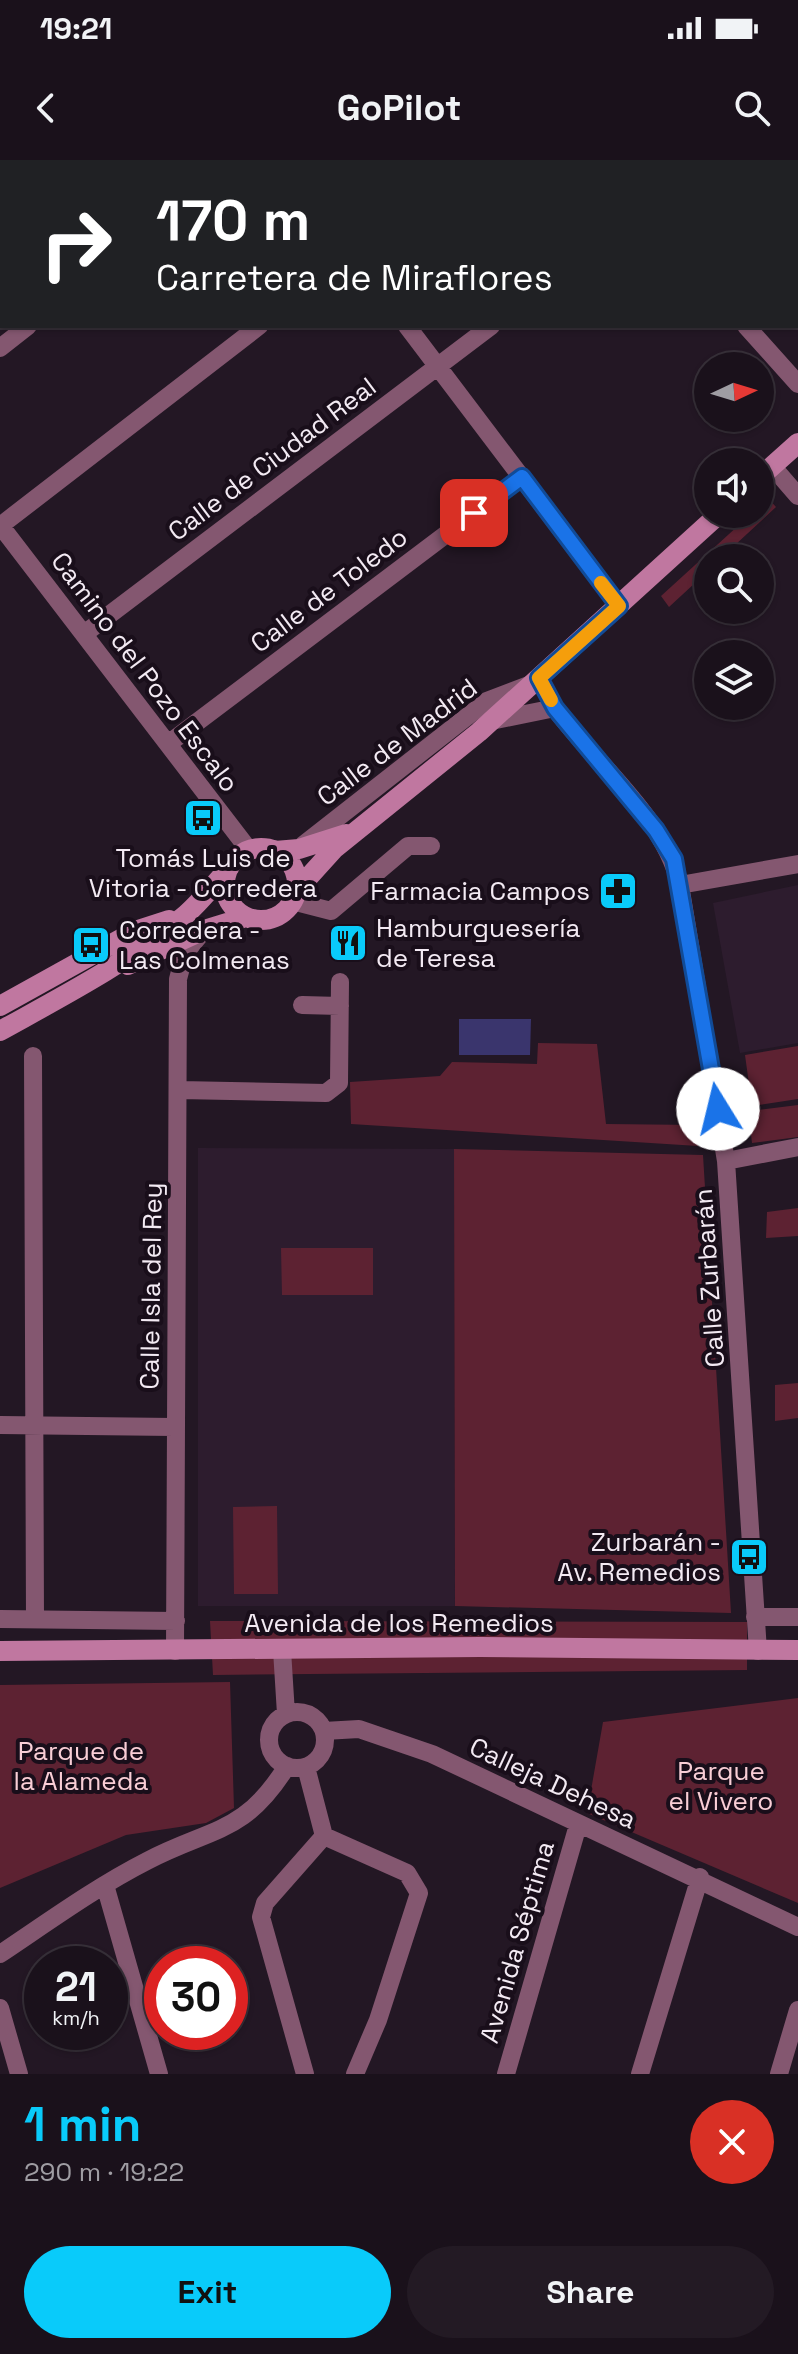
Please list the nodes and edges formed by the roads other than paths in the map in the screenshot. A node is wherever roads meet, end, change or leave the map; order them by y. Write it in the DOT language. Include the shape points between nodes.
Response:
graph roads {
  1 [pos="25,328"];
  2 [pos="256,328"];
  3 [pos="409,328"];
  4 [pos="488,328"];
  5 [pos="748,328"];
  6 [pos="0,348"];
  7 [pos="438,366"];
  8 [pos="798,384"];
  9 [pos="798,443"];
  10 [pos="774,465"];
  11 [pos="522,477"];
  12 [pos="774,478"];
  13 [pos="798,496"];
  14 [pos="0,526"];
  15 [pos="704,528"];
  16 [pos="619,606"];
  17 [pos="84,634"];
  18 [pos="535,681"];
  19 [pos="555,708"];
  20 [pos="485,726"];
  21 [pos="168,744"];
  22 [pos="357,830"];
  23 [pos="431,846"];
  24 [pos="299,849"];
  25 [pos="249,850"];
  26 [pos="275,851"];
  27 [pos="798,864"];
  28 [pos="229,868"];
  29 [pos="680,885"];
  30 [pos="294,896"];
  31 [pos="184,915"];
  32 [pos="246,917"];
  33 [pos="204,930"];
  34 [pos="107,972"];
  35 [pos="340,982"];
  36 [pos="302,1005"];
  37 [pos="0,1006"];
  38 [pos="340,1006"];
  39 [pos="0,1031"];
  40 [pos="33,1056"];
  41 [pos="180,1090"];
  42 [pos="798,1147"];
  43 [pos="726,1161"];
  44 [pos="0,1425"];
  45 [pos="33,1425"];
  46 [pos="174,1427"];
  47 [pos="755,1617"];
  48 [pos="798,1617"];
  49 [pos="0,1619"];
  50 [pos="35,1619"];
  51 [pos="176,1621"];
  52 [pos="282,1650"];
  53 [pos="798,1650"];
  54 [pos="0,1651"];
  55 [pos="175,1651"];
  56 [pos="758,1651"];
  57 [pos="286,1714"];
  58 [pos="324,1731"];
  59 [pos="287,1766"];
  60 [pos="306,1767"];
  61 [pos="578,1825"];
  62 [pos="324,1836"];
  63 [pos="700,1877"];
  64 [pos="105,1885"];
  65 [pos="798,1927"];
  66 [pos="0,1954"];
  67 [pos="0,2008"];
  68 [pos="798,2010"];
  69 [pos="19,2074"];
  70 [pos="159,2074"];
  71 [pos="305,2074"];
  72 [pos="355,2074"];
  73 [pos="506,2074"];
  74 [pos="640,2074"];
  75 [pos="779,2074"];
  1 -- 6 [label="street"];
  2 -- 14 [label="street"];
  3 -- 7 [label="street"];
  4 -- 7 [label="street, Calle de Ciudad Real"];
  5 -- 8 [label="street"];
  7 -- 11 [label="street"];
  7 -- 17 [label="street, Calle de Ciudad Real"];
  9 -- 10 [label="main road"];
  11 -- 16 [label="street"];
  11 -- 21 [label="street, Calle de Toledo"];
  12 -- 13 [label="street"];
  14 -- 17 [label="street, Camino del Pozo Escalo"];
  15 -- 16 [label="main road, Calle de Madrid"];
  16 -- 18 [label="main road, Calle de Madrid"];
  17 -- 21 [label="street, Camino del Pozo Escalo"];
  18 -- 19 [label="street, Calle Zurbarán"];
  18 -- 20 [label="main road, Calle de Madrid"];
  18 -- 24 [label="street, Calle de Madrid" via="487,701"];
  19 -- 20 [label="street"];
  19 -- 29 [label="street, Calle Zurbarán" via="656,830 674,859"];
  20 -- 22 [label="main road, Calle de Madrid"];
  21 -- 25 [label="street, Camino del Pozo Escalo"];
  22 -- 24 [label="main road, Calle de Madrid"];
  22 -- 30 [label="main road, Calle de Madrid"];
  23 -- 30 [label="street" via="408,846 331,911"];
  24 -- 26 [label="main road, Calle de Madrid"];
  25 -- 26 [label="main road"];
  25 -- 28 [label="main road"];
  26 -- 30 [label="main road" via="295,872"];
  27 -- 29 [label="street"];
  28 -- 31 [label="main road"];
  28 -- 32 [label="main road" via="226,890"];
  29 -- 43 [label="street, Calle Zurbarán"];
  30 -- 32 [label="main road" via="286,909 268,919"];
  31 -- 34 [label="main road"];
  31 -- 37 [label="main road" via="135,931"];
  32 -- 33 [label="main road"];
  33 -- 34 [label="main road"];
  33 -- 41 [label="street, Calle Isla del Rey" via="185,953 178,979"];
  34 -- 39 [label="main road"];
  35 -- 38 [label="street"];
  36 -- 38 [label="street"];
  38 -- 41 [label="street" via="339,1083 332,1090"];
  40 -- 45 [label="street"];
  41 -- 46 [label="street, Calle Isla del Rey"];
  42 -- 43 [label="street"];
  43 -- 47 [label="street, Calle Zurbarán"];
  44 -- 45 [label="street"];
  45 -- 46 [label="street"];
  45 -- 50 [label="street"];
  46 -- 51 [label="street, Calle Isla del Rey"];
  47 -- 48 [label="street"];
  47 -- 56 [label="street, Calle Zurbarán"];
  49 -- 50 [label="street"];
  50 -- 51 [label="street"];
  51 -- 55 [label="street, Calle Isla del Rey"];
  52 -- 55 [label="main road, Avenida de los Remedios"];
  52 -- 56 [label="main road, Avenida de los Remedios"];
  52 -- 57 [label="street"];
  53 -- 56 [label="main road, Avenida de los Remedios"];
  54 -- 55 [label="main road, Avenida de los Remedios"];
  57 -- 58 [label="street" via="301,1712 315,1718"];
  57 -- 59 [label="street" via="276,1722 270,1747"];
  58 -- 60 [label="street" via="323,1753"];
  58 -- 61 [label="street, Calleja Dehesa" via="359,1729 432,1754"];
  59 -- 60 [label="street"];
  59 -- 64 [label="street" via="268,1797 241,1821 148,1860"];
  60 -- 62 [label="street"];
  61 -- 63 [label="street, Calleja Dehesa"];
  61 -- 73 [label="street, Avenida Séptima"];
  62 -- 71 [label="street" via="265,1903 261,1917"];
  62 -- 72 [label="street" via="407,1873 419,1893"];
  63 -- 65 [label="street, Calleja Dehesa"];
  63 -- 74 [label="street"];
  64 -- 66 [label="street"];
  64 -- 70 [label="street"];
  67 -- 69 [label="street"];
  68 -- 75 [label="street"];
}
